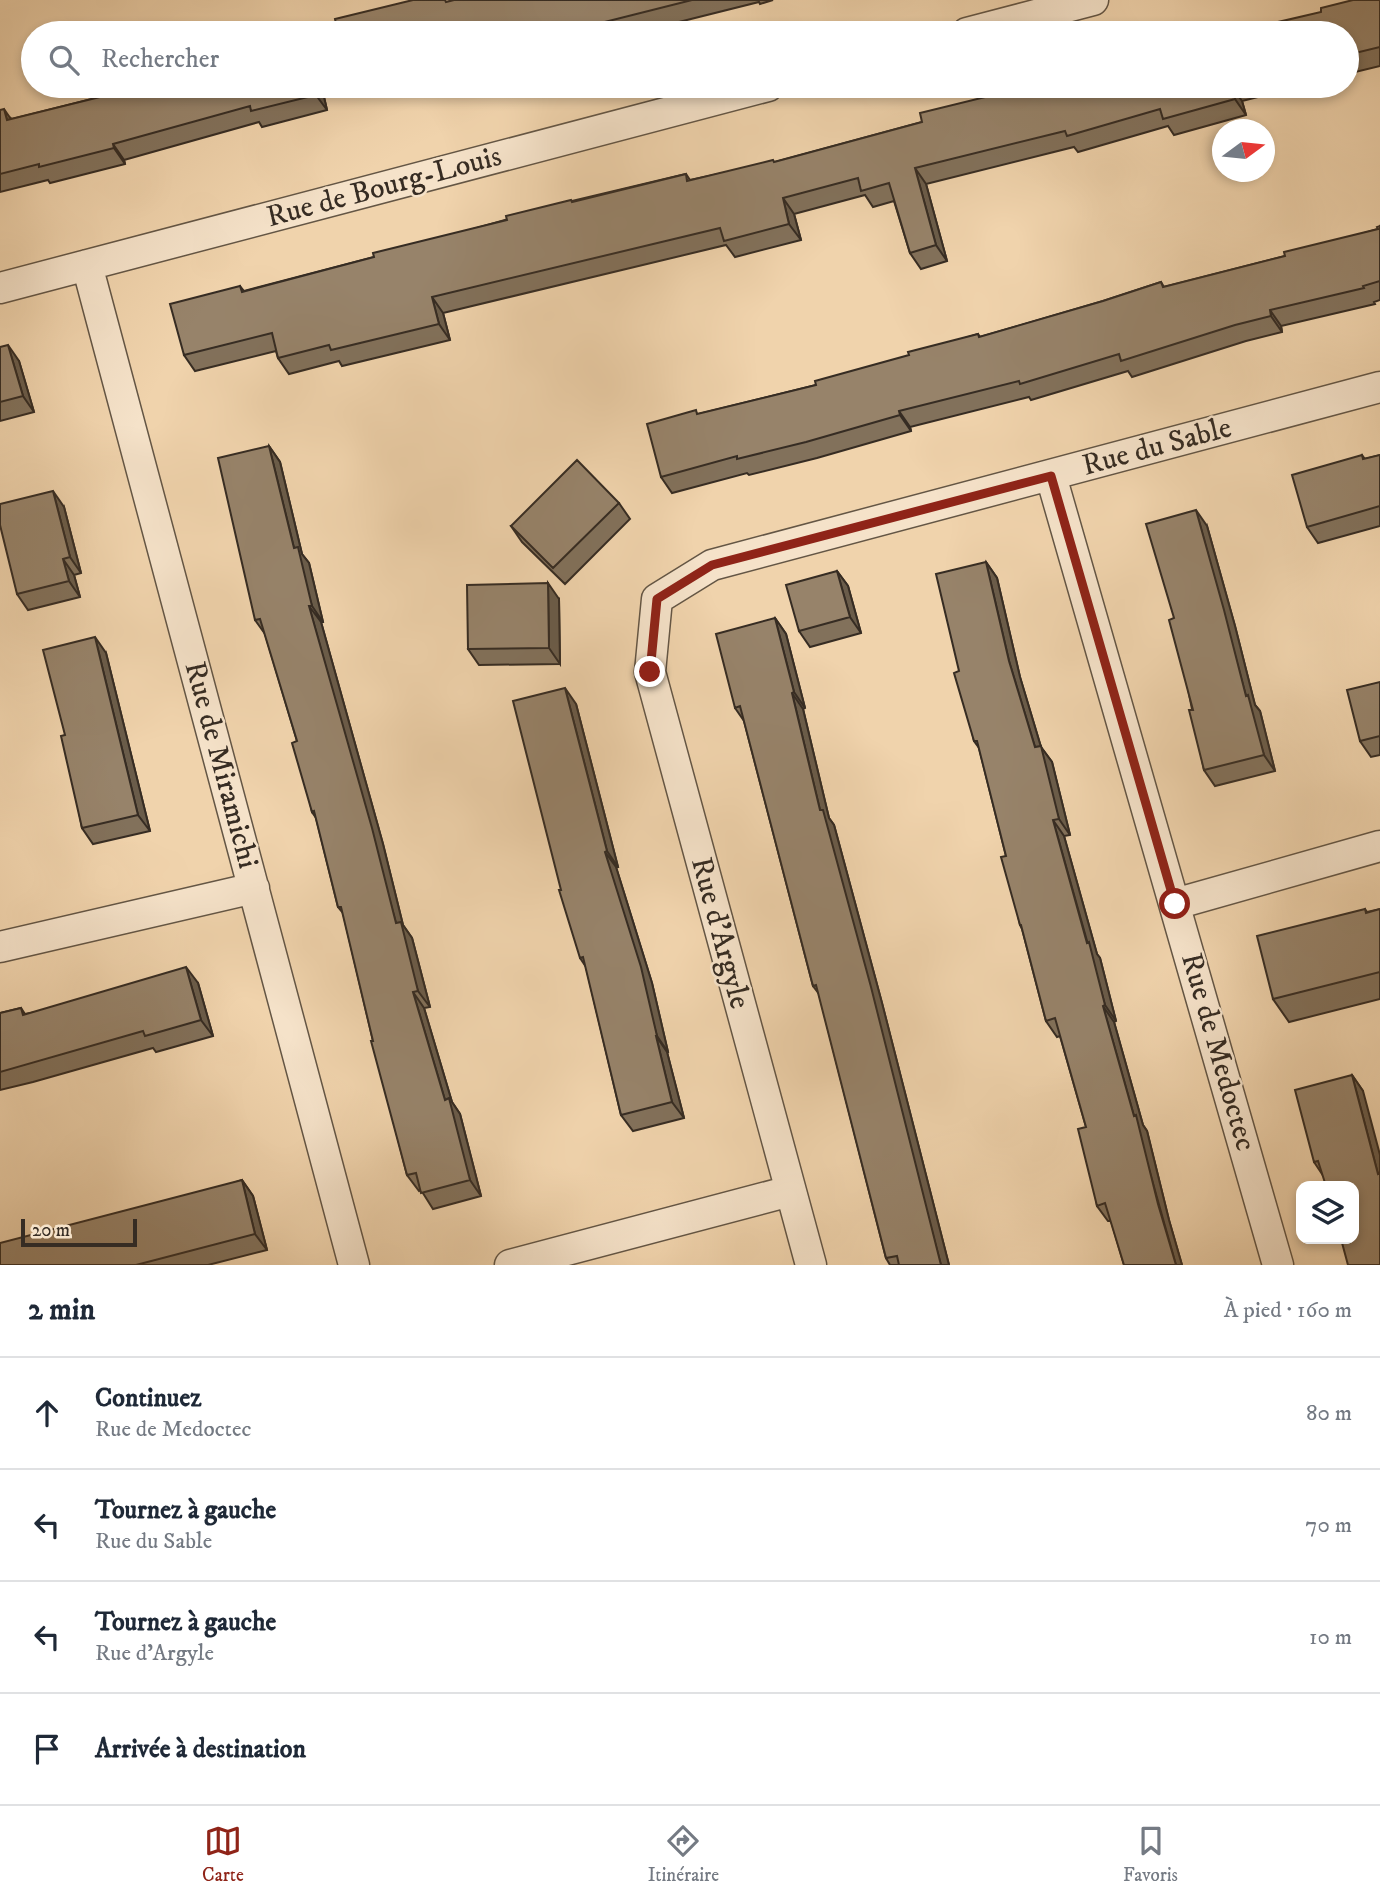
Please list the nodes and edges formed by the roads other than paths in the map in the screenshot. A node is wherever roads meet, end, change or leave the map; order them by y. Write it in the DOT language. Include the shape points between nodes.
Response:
graph roads {
  1 [pos="1093,0"];
  2 [pos="1013,21"];
  3 [pos="722,98"];
  4 [pos="87,265"];
  5 [pos="0,288"];
  6 [pos="1380,387"];
  7 [pos="1051,476"];
  8 [pos="657,599"];
  9 [pos="1380,846"];
  10 [pos="254,888"];
  11 [pos="1175,904"];
  12 [pos="0,947"];
  13 [pos="790,1191"];
  14 [pos="354,1265"];
  15 [pos="510,1265"];
  16 [pos="811,1265"];
  17 [pos="1278,1265"];
  1 -- 2 [label="street"];
  3 -- 4 [label="street, Rue de Bourg-Louis"];
  4 -- 5 [label="street, Rue de Bourg-Louis"];
  4 -- 10 [label="street, Rue de Miramichi"];
  6 -- 7 [label="street, Rue du Sable"];
  7 -- 8 [label="street, Rue du Sable" via="712,565"];
  7 -- 11 [label="street, Rue de Medoctec"];
  8 -- 13 [label="street, Rue d'Argyle" via="650,672"];
  9 -- 11 [label="street"];
  10 -- 12 [label="street"];
  10 -- 14 [label="street, Rue de Miramichi"];
  11 -- 17 [label="street, Rue de Medoctec"];
  13 -- 15 [label="street"];
  13 -- 16 [label="street, Rue d'Argyle"];
}
